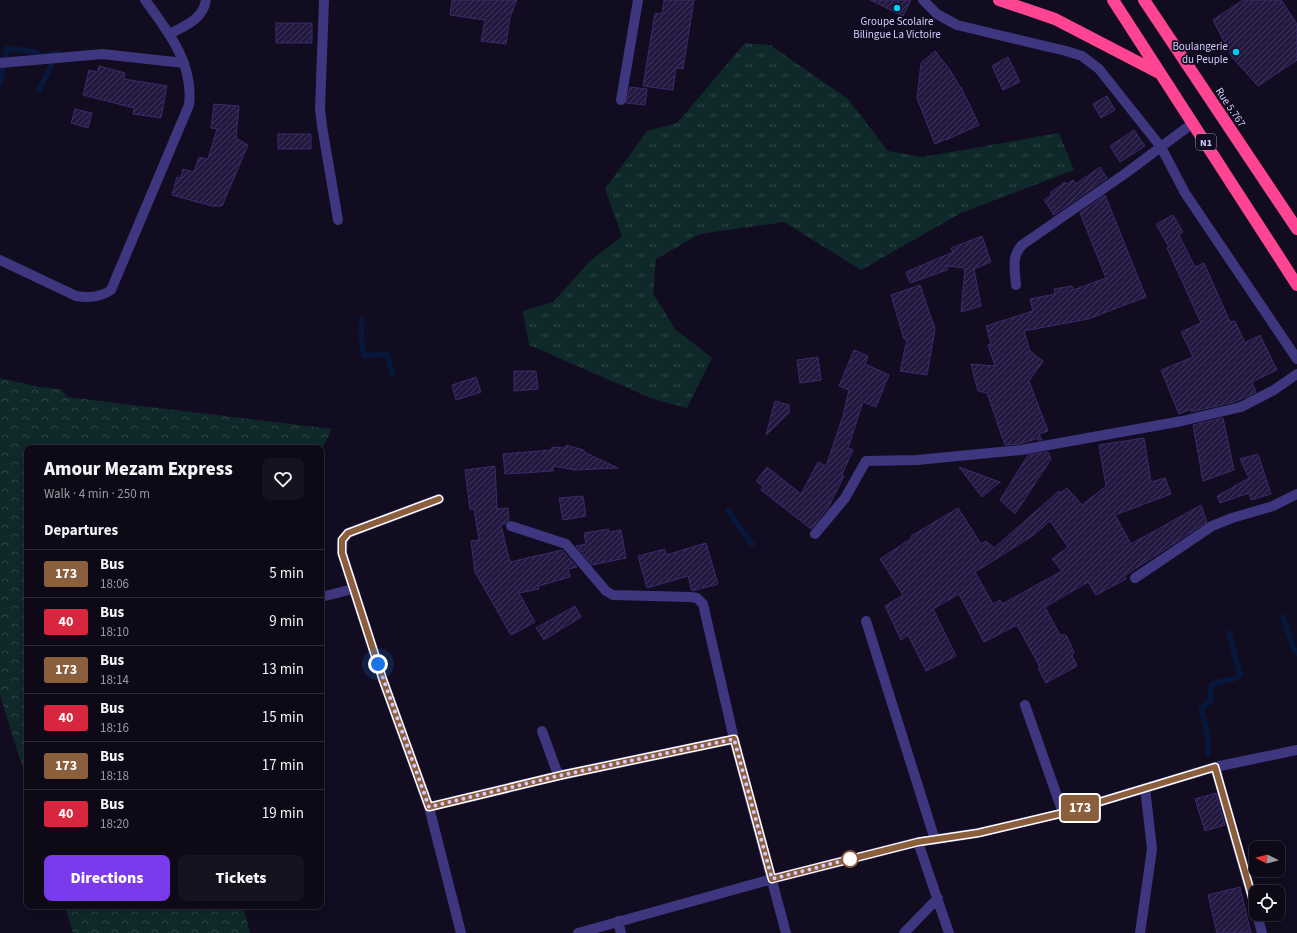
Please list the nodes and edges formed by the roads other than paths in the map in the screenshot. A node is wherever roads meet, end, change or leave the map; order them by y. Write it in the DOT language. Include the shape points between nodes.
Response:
graph roads {
  1 [pos="145,0"];
  2 [pos="206,0"];
  3 [pos="324,0"];
  4 [pos="638,0"];
  5 [pos="923,0"];
  6 [pos="999,0"];
  7 [pos="1113,0"];
  8 [pos="1144,0"];
  9 [pos="170,34"];
  10 [pos="0,63"];
  11 [pos="184,63"];
  12 [pos="1163,75"];
  13 [pos="621,100"];
  14 [pos="1193,123"];
  15 [pos="1161,147"];
  16 [pos="338,220"];
  17 [pos="1297,229"];
  18 [pos="0,260"];
  19 [pos="1016,285"];
  20 [pos="1297,285"];
  21 [pos="1297,359"];
  22 [pos="1297,374"];
  23 [pos="1297,494"];
  24 [pos="439,499"];
  25 [pos="511,526"];
  26 [pos="815,534"];
  27 [pos="1135,578"];
  28 [pos="353,589"];
  29 [pos="324,595"];
  30 [pos="866,620"];
  31 [pos="1025,705"];
  32 [pos="542,731"];
  33 [pos="734,739"];
  34 [pos="1297,750"];
  35 [pos="1215,767"];
  36 [pos="562,775"];
  37 [pos="1144,788"];
  38 [pos="429,807"];
  39 [pos="1063,813"];
  40 [pos="935,840"];
  41 [pos="918,842"];
  42 [pos="772,879"];
  43 [pos="1249,886"];
  44 [pos="938,898"];
  45 [pos="618,921"];
  46 [pos="1259,921"];
  47 [pos="461,933"];
  48 [pos="578,933"];
  49 [pos="621,933"];
  50 [pos="786,933"];
  51 [pos="904,933"];
  52 [pos="949,933"];
  53 [pos="1140,933"];
  54 [pos="1262,933"];
  1 -- 9 [label="street"];
  2 -- 9 [label="street" via="202,13 197,18"];
  3 -- 16 [label="street" via="320,109"];
  4 -- 13 [label="street"];
  5 -- 15 [label="street" via="938,14 958,24 1082,56 1099,69"];
  6 -- 12 [label="highway" via="1055,19"];
  7 -- 12 [label="highway, N1"];
  8 -- 17 [label="highway, Rue 5.767 / N1"];
  9 -- 11 [label="street"];
  10 -- 11 [label="street" via="102,54"];
  11 -- 18 [label="street" via="190,90 189,105 111,290 105,294 76,296"];
  12 -- 14 [label="highway, N1"];
  14 -- 15 [label="street"];
  14 -- 20 [label="highway, N1"];
  15 -- 19 [label="street" via="1022,245 1014,260"];
  15 -- 21 [label="street" via="1185,193"];
  22 -- 26 [label="street" via="1274,390 1241,407 1182,421 1021,450 917,460 866,461 844,498"];
  23 -- 27 [label="street" via="1273,506 1212,526"];
  24 -- 28 [label="street" via="348,533 342,540 342,553"];
  25 -- 33 [label="street" via="566,544 606,591 613,595 697,598 703,604"];
  28 -- 29 [label="street"];
  28 -- 38 [label="street"];
  30 -- 40 [label="street"];
  31 -- 39 [label="street"];
  32 -- 36 [label="street" via="557,772"];
  33 -- 36 [label="street"];
  33 -- 42 [label="street"];
  34 -- 35 [label="street"];
  35 -- 37 [label="street"];
  35 -- 43 [label="street"];
  36 -- 38 [label="street"];
  37 -- 39 [label="street"];
  37 -- 53 [label="street" via="1152,849"];
  38 -- 47 [label="street"];
  39 -- 40 [label="street" via="978,833"];
  40 -- 41 [label="street"];
  41 -- 42 [label="street"];
  41 -- 44 [label="street"];
  42 -- 45 [label="street"];
  42 -- 50 [label="street"];
  44 -- 51 [label="street"];
  44 -- 52 [label="street"];
  45 -- 48 [label="street"];
  45 -- 49 [label="street"];
  46 -- 54 [label="street"];
}
